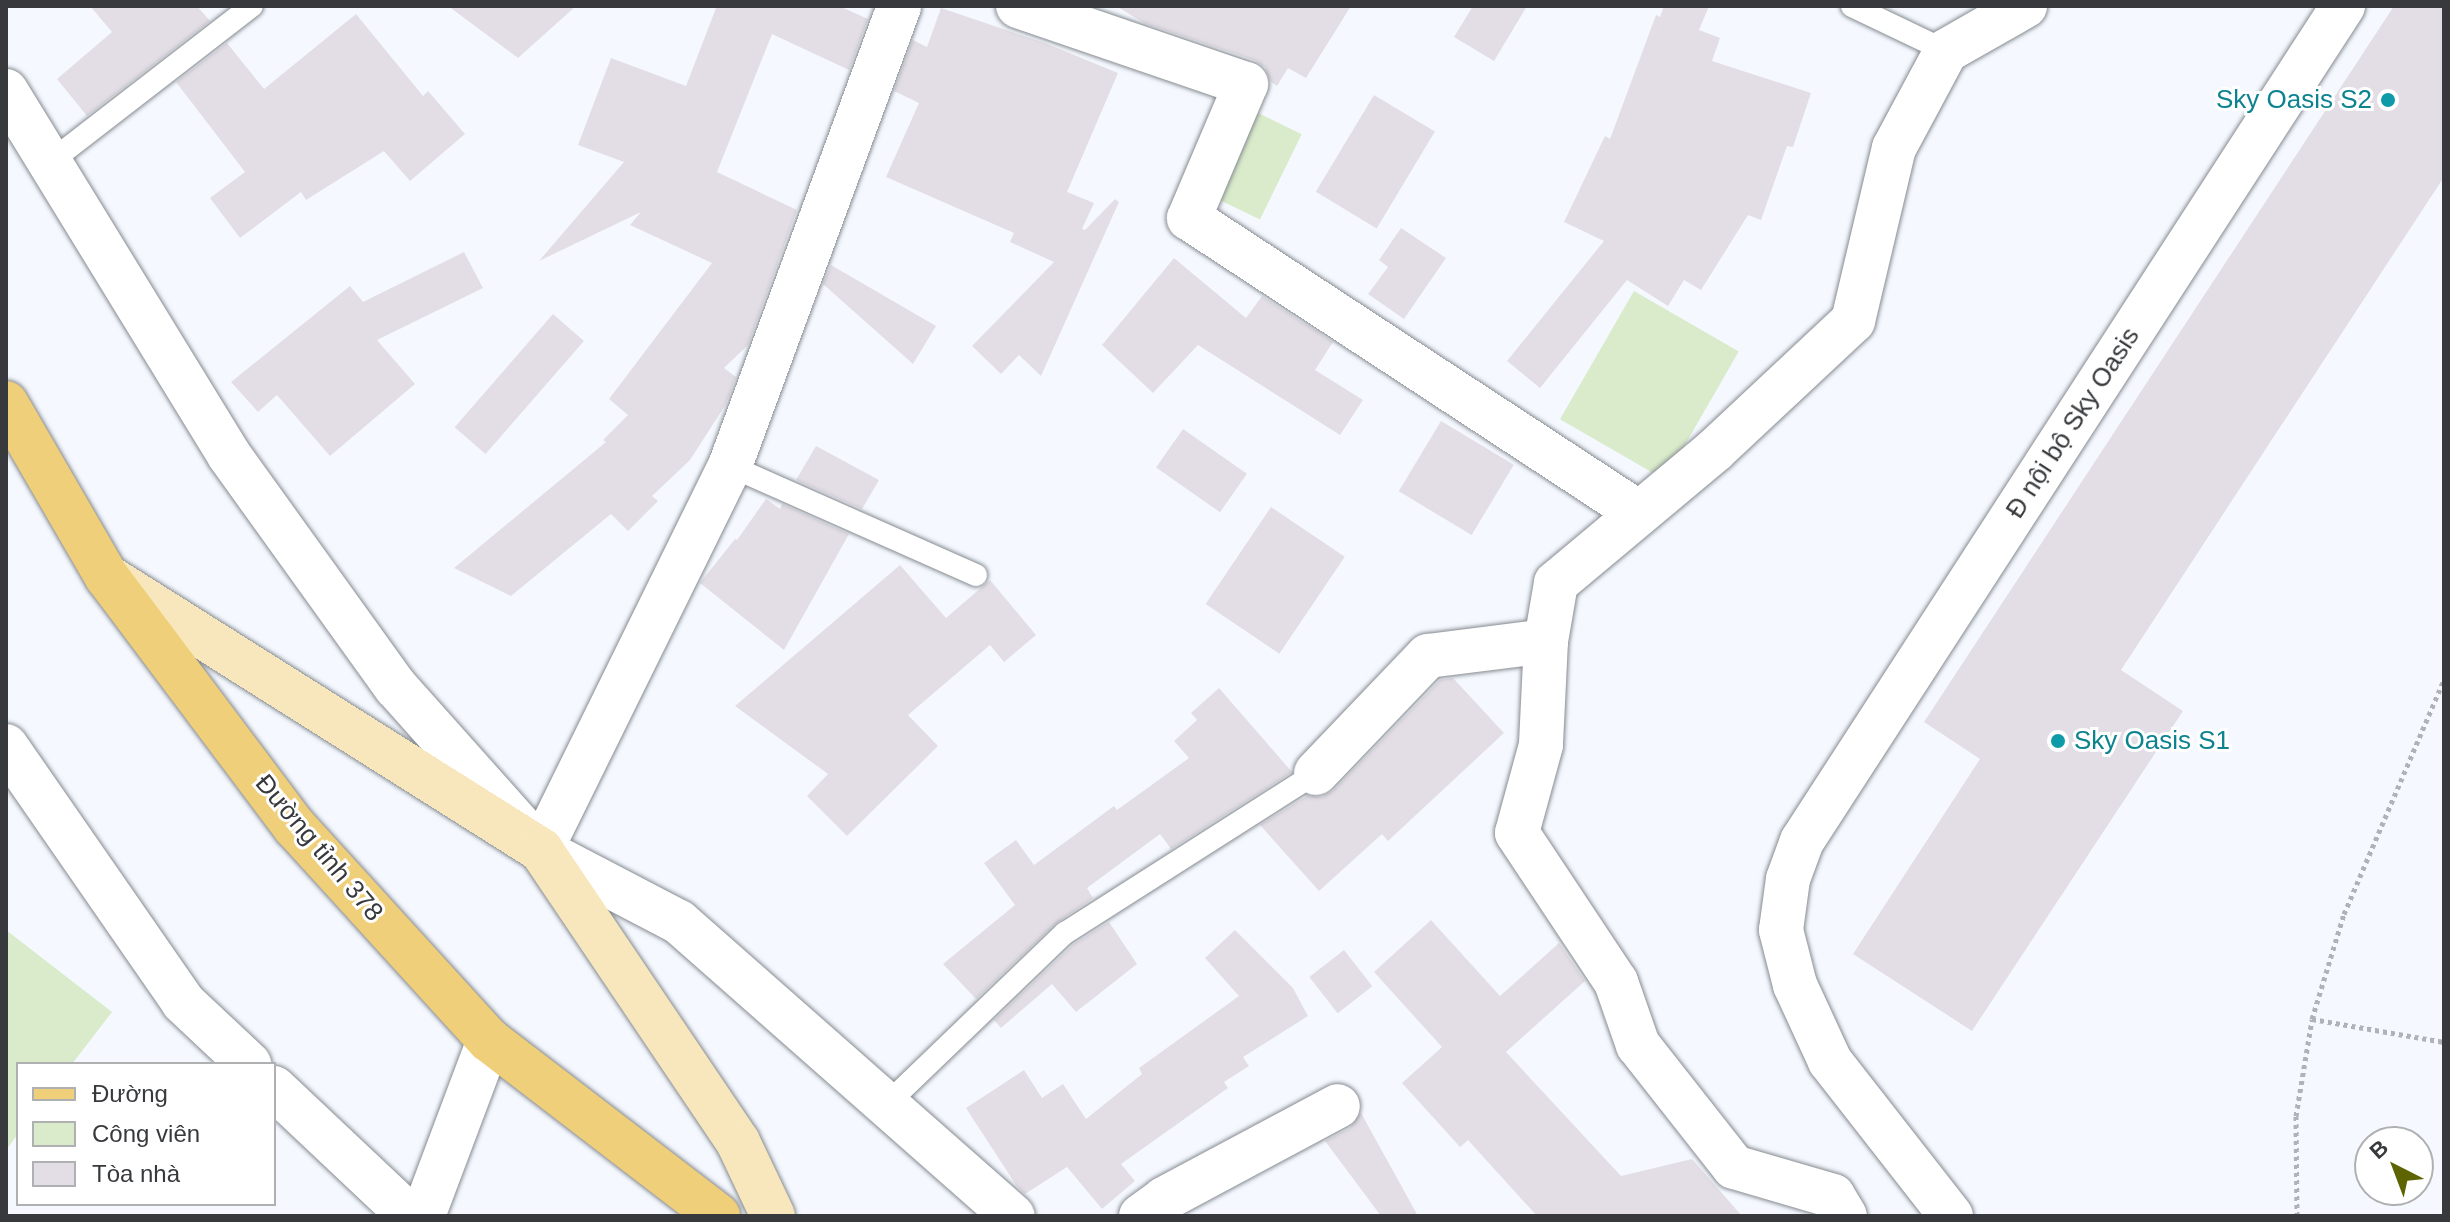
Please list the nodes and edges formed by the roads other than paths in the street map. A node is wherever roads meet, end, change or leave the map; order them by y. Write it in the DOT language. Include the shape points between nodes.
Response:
graph roads {
  1 [pos="252,6"];
  2 [pos="899,6"];
  3 [pos="1018,6"];
  4 [pos="1852,6"];
  5 [pos="2025,6"];
  6 [pos="2343,6"];
  7 [pos="1946,51"];
  8 [pos="6,91"];
  9 [pos="50,162"];
  10 [pos="6,403"];
  11 [pos="730,466"];
  12 [pos="1639,513"];
  13 [pos="976,575"];
  14 [pos="107,577"];
  15 [pos="1546,641"];
  16 [pos="6,746"];
  17 [pos="1316,773"];
  18 [pos="541,850"];
  19 [pos="489,1040"];
  20 [pos="247,1062"];
  21 [pos="276,1090"];
  22 [pos="887,1104"];
  23 [pos="1338,1106"];
  24 [pos="410,1216"];
  25 [pos="423,1216"];
  26 [pos="718,1216"];
  27 [pos="773,1216"];
  28 [pos="1013,1216"];
  29 [pos="1141,1216"];
  30 [pos="1845,1216"];
  31 [pos="1951,1216"];
  1 -- 9 [label="lane"];
  2 -- 11 [label="street"];
  3 -- 12 [label="street" via="1246,84 1189,218"];
  4 -- 7 [label="lane"];
  5 -- 7 [label="street"];
  6 -- 31 [label="street, Đ nội bộ Sky Oasis" via="1802,841 1788,879 1781,930 1795,985 1830,1061"];
  7 -- 12 [label="street" via="1894,148 1853,321"];
  8 -- 9 [label="street"];
  9 -- 18 [label="street" via="238,468 396,687"];
  10 -- 14 [label="main road, Đường tỉnh 378"];
  11 -- 13 [label="lane"];
  11 -- 18 [label="street"];
  12 -- 15 [label="street" via="1556,583"];
  14 -- 18 [label="main road"];
  14 -- 19 [label="main road, Đường tỉnh 378" via="295,827"];
  15 -- 17 [label="street" via="1428,656"];
  15 -- 30 [label="street" via="1541,745 1517,833 1616,982 1638,1045 1734,1167 1833,1196"];
  16 -- 20 [label="street" via="183,1002"];
  17 -- 22 [label="lane" via="1065,933"];
  18 -- 22 [label="street" via="679,922"];
  18 -- 27 [label="main road" via="738,1142"];
  19 -- 25 [label="street"];
  19 -- 26 [label="main road, Đường tỉnh 378"];
  21 -- 24 [label="street"];
  22 -- 28 [label="street"];
  23 -- 29 [label="street"];
}
